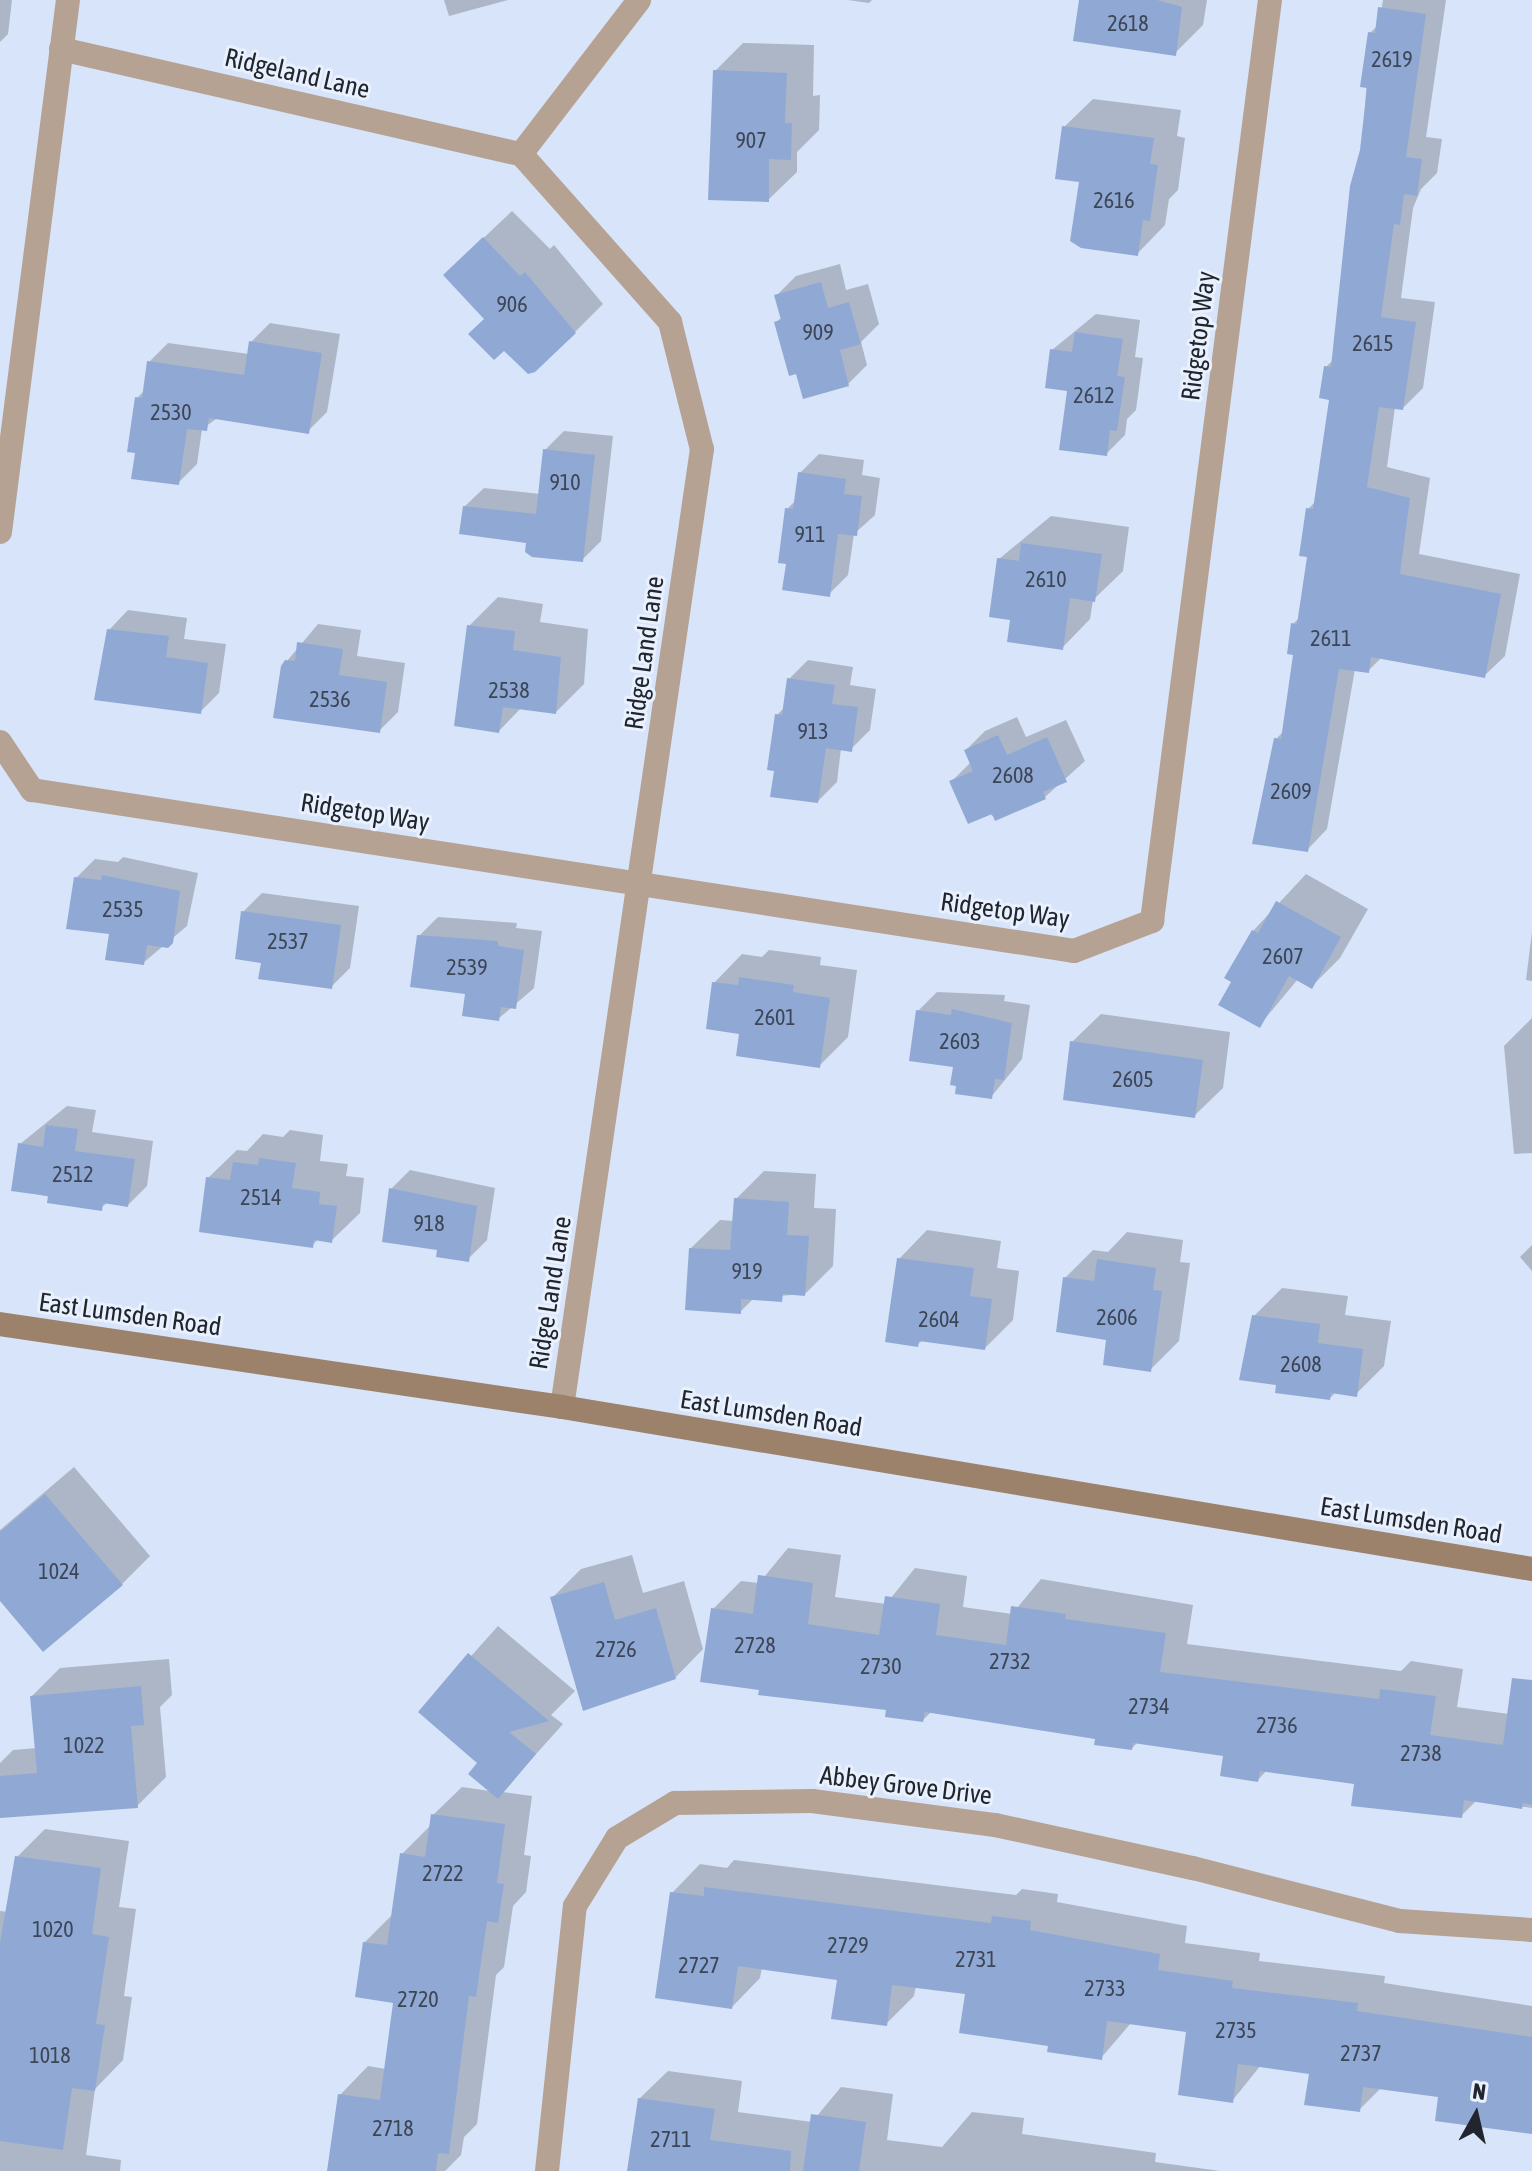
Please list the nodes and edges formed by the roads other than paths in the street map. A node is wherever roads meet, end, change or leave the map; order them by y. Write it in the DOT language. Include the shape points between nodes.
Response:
graph roads {
  1 [pos="68,0"];
  2 [pos="639,0"];
  3 [pos="1270,0"];
  4 [pos="61,49"];
  5 [pos="521,154"];
  6 [pos="0,532"];
  7 [pos="0,742"];
  8 [pos="641,883"];
  9 [pos="0,1324"];
  10 [pos="562,1407"];
  11 [pos="1532,1569"];
  12 [pos="1532,1930"];
  13 [pos="547,2171"];
  1 -- 4 [label="street"];
  2 -- 5 [label="street"];
  3 -- 8 [label="street, Ridgetop Way" via="1152,921 1074,951"];
  4 -- 5 [label="street, Ridgeland Lane"];
  4 -- 6 [label="street"];
  5 -- 8 [label="street, Ridge Land Lane" via="670,322 702,449"];
  7 -- 8 [label="street, Ridgetop Way" via="32,790"];
  8 -- 10 [label="street, Ridge Land Lane"];
  9 -- 10 [label="street, East Lumsden Road"];
  10 -- 11 [label="street, East Lumsden Road"];
  12 -- 13 [label="street, Abbey Grove Drive" via="1400,1921 995,1825 812,1801 675,1803 617,1838 575,1906"];
}
